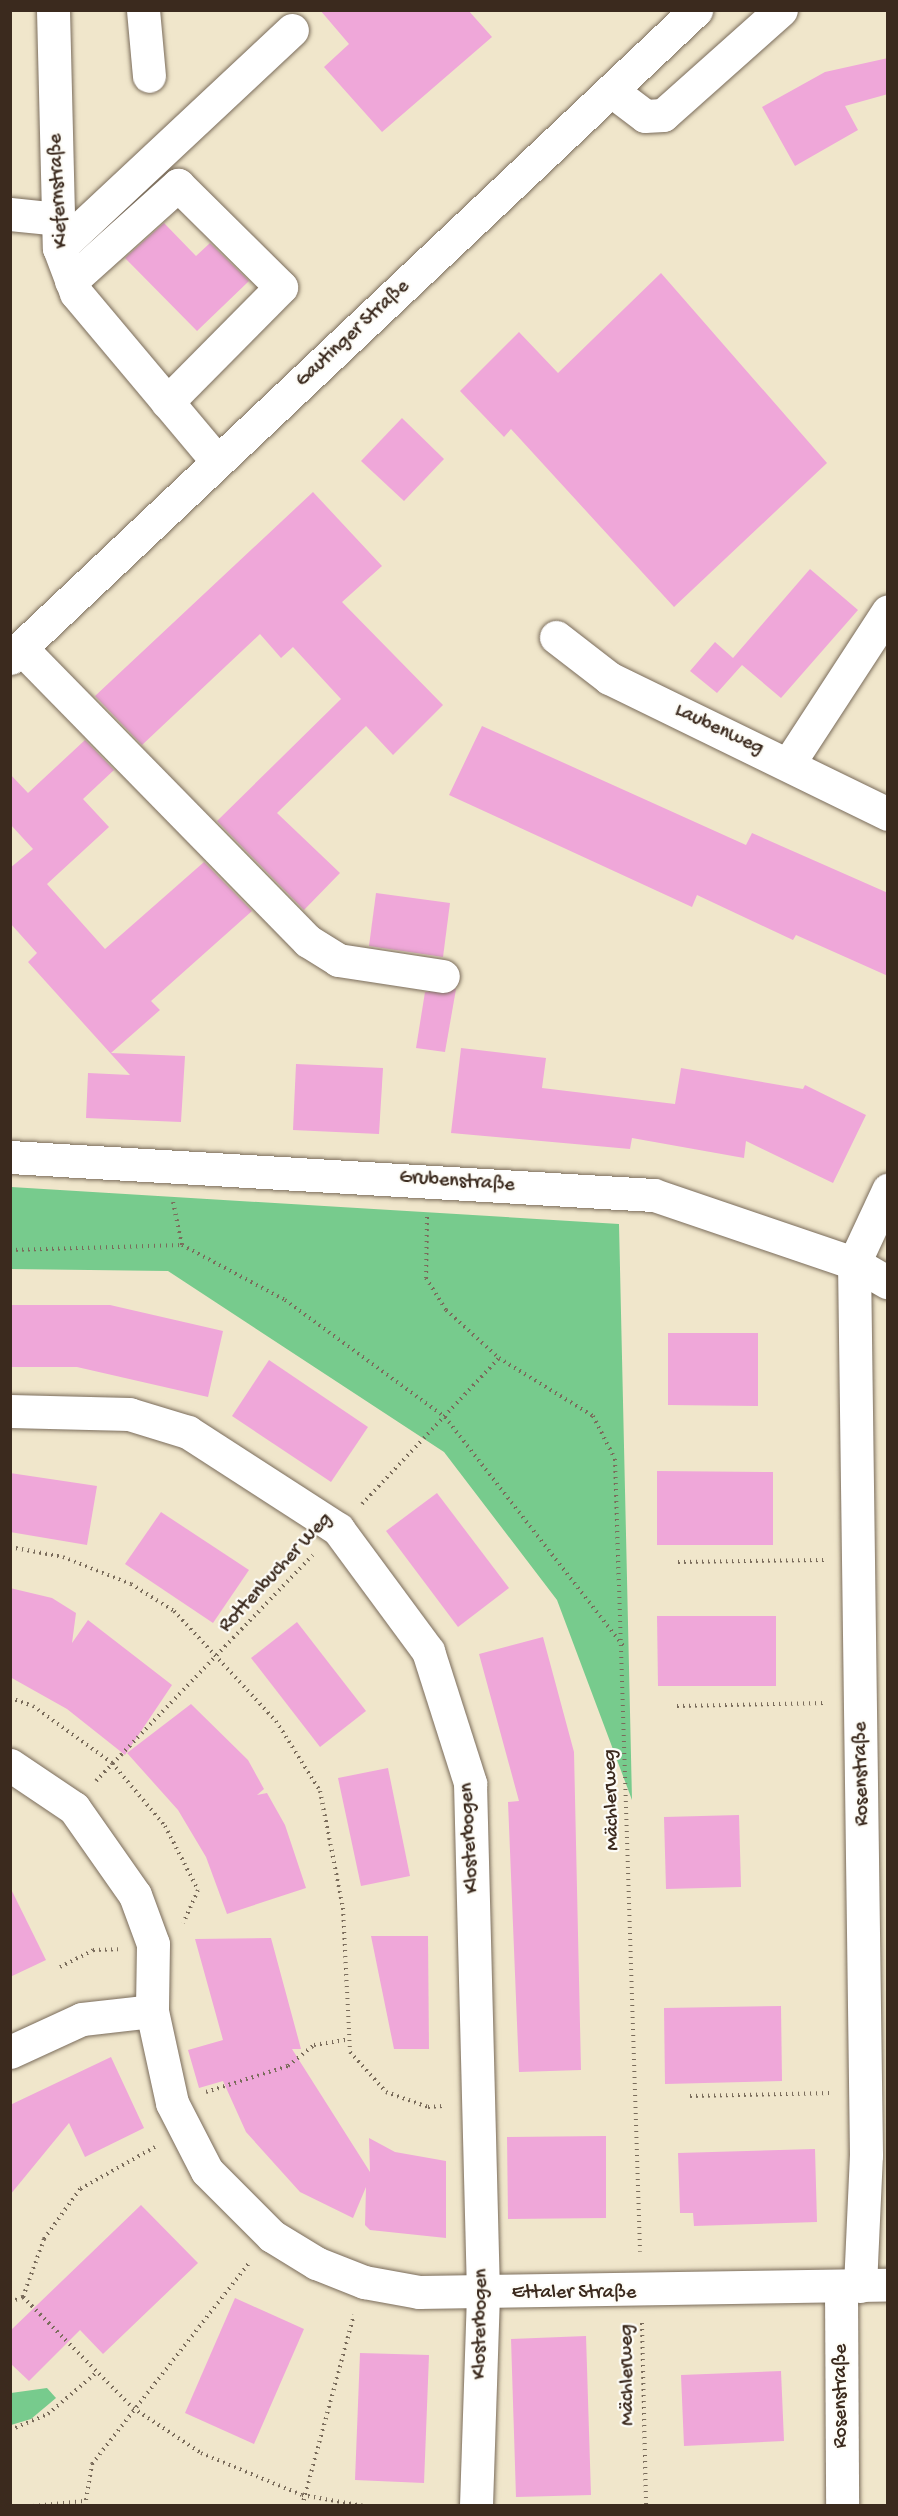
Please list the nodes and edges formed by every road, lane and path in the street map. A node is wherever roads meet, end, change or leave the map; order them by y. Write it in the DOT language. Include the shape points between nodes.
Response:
graph roads {
  1 [pos="53,10"];
  2 [pos="143,10"];
  3 [pos="696,10"];
  4 [pos="781,10"];
  5 [pos="292,30"];
  6 [pos="149,76"];
  7 [pos="612,91"];
  8 [pos="10,214"];
  9 [pos="59,233"];
  10 [pos="71,281"];
  11 [pos="167,402"];
  12 [pos="217,461"];
  13 [pos="888,611"];
  14 [pos="556,637"];
  15 [pos="16,653"];
  16 [pos="789,763"];
  17 [pos="888,814"];
  18 [pos="443,976"];
  19 [pos="10,1158"];
  20 [pos="429,1180"];
  21 [pos="888,1190"];
  22 [pos="10,1250"];
  23 [pos="854,1263"];
  24 [pos="888,1283"];
  25 [pos="499,1358"];
  26 [pos="10,1411"];
  27 [pos="445,1417"];
  28 [pos="338,1529"];
  29 [pos="10,1547"];
  30 [pos="858,1559"];
  31 [pos="678,1562"];
  32 [pos="623,1646"];
  33 [pos="220,1654"];
  34 [pos="861,1702"];
  35 [pos="677,1706"];
  36 [pos="10,1765"];
  37 [pos="74,1808"];
  38 [pos="875,1872"];
  39 [pos="152,2011"];
  40 [pos="347,2040"];
  41 [pos="10,2052"];
  42 [pos="865,2092"];
  43 [pos="690,2096"];
  44 [pos="480,2103"];
  45 [pos="179,2117"];
  46 [pos="272,2236"];
  47 [pos="364,2282"];
  48 [pos="863,2286"];
  49 [pos="642,2293"];
  50 [pos="483,2294"];
  51 [pos="23,2297"];
  52 [pos="10,2301"];
  53 [pos="97,2372"];
  54 [pos="133,2408"];
  55 [pos="10,2430"];
  56 [pos="302,2494"];
  57 [pos="85,2503"];
  58 [pos="33,2505"];
  59 [pos="302,2505"];
  60 [pos="364,2505"];
  61 [pos="476,2505"];
  62 [pos="646,2505"];
  63 [pos="842,2505"];
  1 -- 9 [label="street, Kiefernstraße"];
  2 -- 6 [label="street"];
  3 -- 7 [label="street, Gautinger Straße"];
  4 -- 7 [label="street" via="663,115 645,116"];
  5 -- 9 [label="street"];
  7 -- 12 [label="street, Gautinger Straße"];
  8 -- 9 [label="street"];
  9 -- 10 [label="street, Kiefernstraße"];
  10 -- 11 [label="street, Kiefernstraße"];
  10 -- 11 [label="street" via="178,185 281,287"];
  11 -- 12 [label="street, Kiefernstraße"];
  12 -- 15 [label="street, Gautinger Straße"];
  13 -- 16 [label="street"];
  14 -- 16 [label="street, Laubenweg" via="609,678"];
  15 -- 18 [label="street" via="308,941 338,960"];
  16 -- 17 [label="street, Laubenweg"];
  19 -- 20 [label="street, Grubenstraße"];
  20 -- 23 [label="street, Grubenstraße" via="654,1195"];
  20 -- 25 [label="path, Mächlerweg" via="426,1278 464,1331"];
  21 -- 23 [label="street"];
  22 -- 27 [label="path" via="182,1245 294,1306"];
  23 -- 24 [label="street, Grubenstraße"];
  23 -- 30 [label="street, Rosenstraße"];
  25 -- 27 [label="path, Rottenbucher Weg"];
  25 -- 32 [label="path, Mächlerweg" via="593,1416 615,1459"];
  26 -- 28 [label="street, Klosterbogen" via="129,1414 188,1432"];
  27 -- 28 [label="path, Rottenbucher Weg"];
  27 -- 32 [label="path"];
  28 -- 33 [label="path, Rottenbucher Weg"];
  28 -- 44 [label="street, Klosterbogen" via="428,1651 470,1783"];
  29 -- 33 [label="path" via="63,1557 131,1584 174,1611"];
  30 -- 31 [label="path"];
  30 -- 34 [label="street, Rosenstraße"];
  32 -- 49 [label="path, Mächlerweg"];
  33 -- 37 [label="path, Rottenbucher Weg"];
  33 -- 40 [label="path" via="276,1721 320,1791 344,1908"];
  34 -- 35 [label="path"];
  34 -- 38 [label="street, Rosenstraße"];
  36 -- 37 [label="street, Ettaler Straße"];
  37 -- 39 [label="street, Ettaler Straße" via="135,1895 153,1944"];
  38 -- 42 [label="street, Rosenstraße"];
  39 -- 41 [label="street" via="82,2019"];
  39 -- 45 [label="street, Ettaler Straße"];
  40 -- 44 [label="path" via="350,2052 386,2092 428,2107"];
  40 -- 45 [label="path" via="314,2045 288,2066"];
  42 -- 43 [label="path"];
  42 -- 48 [label="street, Rosenstraße"];
  44 -- 50 [label="street, Klosterbogen"];
  45 -- 46 [label="street, Ettaler Straße" via="207,2171"];
  45 -- 51 [label="path" via="80,2189 44,2239"];
  46 -- 47 [label="street, Ettaler Straße"];
  46 -- 54 [label="path"];
  47 -- 50 [label="street, Ettaler Straße" via="419,2292"];
  47 -- 56 [label="path"];
  48 -- 49 [label="street, Ettaler Straße"];
  48 -- 63 [label="street, Rosenstraße"];
  49 -- 50 [label="street, Ettaler Straße"];
  49 -- 62 [label="path, Mächlerweg"];
  50 -- 61 [label="street, Klosterbogen"];
  51 -- 52 [label="path"];
  51 -- 53 [label="path"];
  53 -- 54 [label="path"];
  53 -- 55 [label="path" via="48,2414"];
  54 -- 56 [label="path" via="201,2453"];
  54 -- 57 [label="path" via="92,2464"];
  56 -- 59 [label="path"];
  56 -- 60 [label="path"];
  57 -- 58 [label="path"];
}
